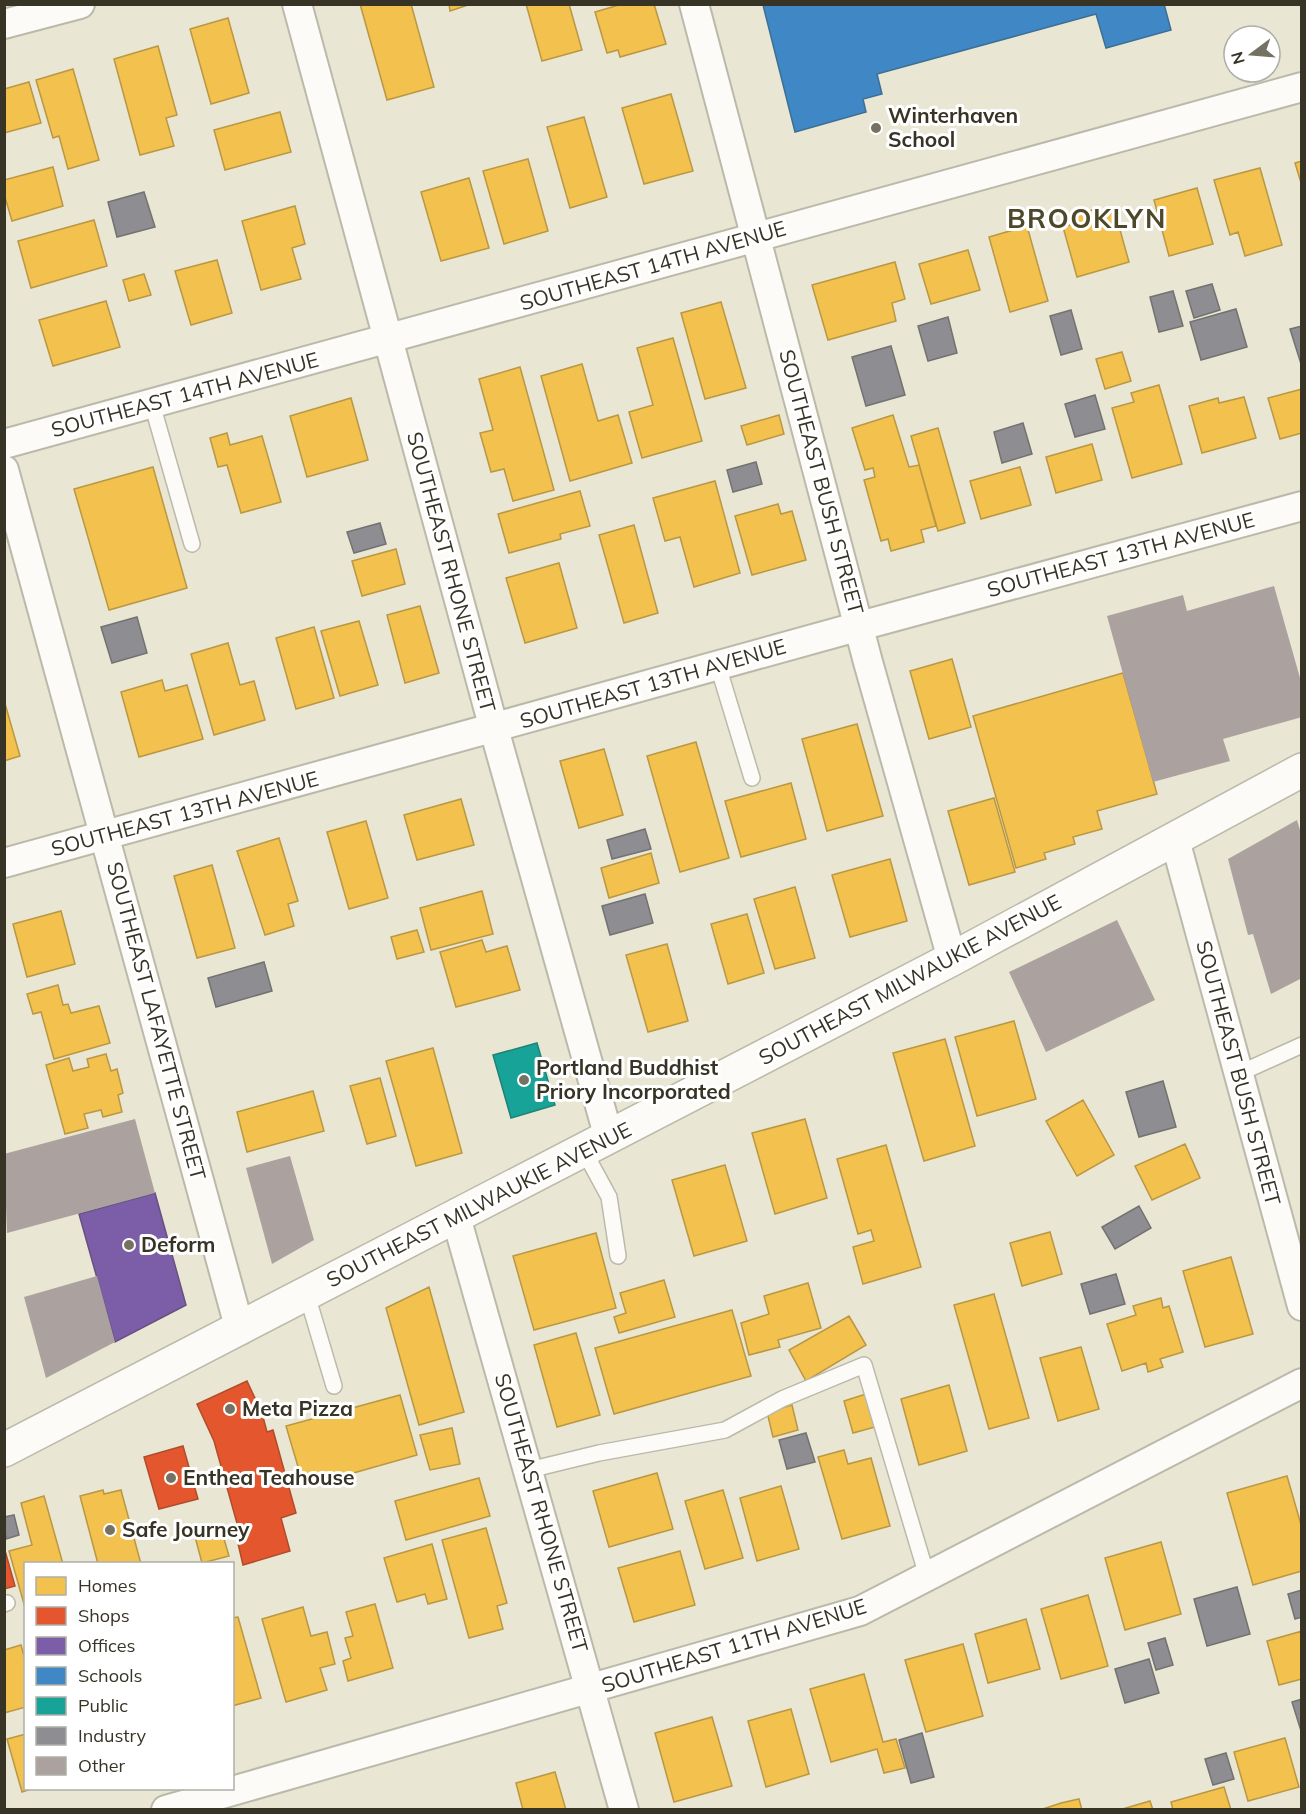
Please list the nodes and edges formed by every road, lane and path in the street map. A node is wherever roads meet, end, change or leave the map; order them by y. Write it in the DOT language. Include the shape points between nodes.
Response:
graph roads {
  1 [pos="80,4"];
  2 [pos="297,4"];
  3 [pos="694,4"];
  4 [pos="4,24"];
  5 [pos="1302,87"];
  6 [pos="756,237"];
  7 [pos="389,340"];
  8 [pos="152,404"];
  9 [pos="4,444"];
  10 [pos="4,470"];
  11 [pos="1302,506"];
  12 [pos="192,544"];
  13 [pos="860,626"];
  14 [pos="718,666"];
  15 [pos="494,729"];
  16 [pos="1302,770"];
  17 [pos="752,778"];
  18 [pos="105,837"];
  19 [pos="1175,840"];
  20 [pos="4,863"];
  21 [pos="952,959"];
  22 [pos="1302,1045"];
  23 [pos="1238,1074"];
  24 [pos="596,1144"];
  25 [pos="456,1217"];
  26 [pos="618,1256"];
  27 [pos="307,1295"];
  28 [pos="1302,1306"];
  29 [pos="240,1330"];
  30 [pos="1302,1383"];
  31 [pos="334,1386"];
  32 [pos="4,1450"];
  33 [pos="528,1470"];
  34 [pos="927,1576"];
  35 [pos="592,1689"];
  36 [pos="233,1790"];
  37 [pos="234,1790"];
  38 [pos="166,1809"];
  39 [pos="624,1809"];
  1 -- 4 [label="street"];
  2 -- 7 [label="street, SOUTHEAST RHONE STREET"];
  3 -- 6 [label="street, SOUTHEAST BUSH STREET"];
  5 -- 6 [label="street, SOUTHEAST 14TH AVENUE"];
  6 -- 7 [label="street, SOUTHEAST 14TH AVENUE"];
  6 -- 13 [label="street, SOUTHEAST BUSH STREET"];
  7 -- 8 [label="street, SOUTHEAST 14TH AVENUE"];
  7 -- 15 [label="street, SOUTHEAST RHONE STREET"];
  8 -- 9 [label="street, SOUTHEAST 14TH AVENUE"];
  8 -- 12 [label="lane"];
  10 -- 18 [label="street, SOUTHEAST LAFAYETTE STREET"];
  11 -- 13 [label="street, SOUTHEAST 13TH AVENUE"];
  13 -- 14 [label="street, SOUTHEAST 13TH AVENUE"];
  13 -- 21 [label="street, SOUTHEAST BUSH STREET"];
  14 -- 15 [label="street, SOUTHEAST 13TH AVENUE"];
  14 -- 17 [label="lane"];
  15 -- 18 [label="street, SOUTHEAST 13TH AVENUE"];
  15 -- 24 [label="street, SOUTHEAST RHONE STREET"];
  16 -- 19 [label="main road, SOUTHEAST MILWAUKIE AVENUE"];
  18 -- 20 [label="street, SOUTHEAST 13TH AVENUE"];
  18 -- 29 [label="street, SOUTHEAST LAFAYETTE STREET"];
  19 -- 21 [label="main road, SOUTHEAST MILWAUKIE AVENUE"];
  19 -- 23 [label="street, SOUTHEAST BUSH STREET"];
  21 -- 24 [label="main road, SOUTHEAST MILWAUKIE AVENUE"];
  22 -- 23 [label="lane"];
  23 -- 28 [label="street, SOUTHEAST BUSH STREET"];
  24 -- 25 [label="main road, SOUTHEAST MILWAUKIE AVENUE"];
  24 -- 26 [label="lane"];
  25 -- 27 [label="main road, SOUTHEAST MILWAUKIE AVENUE"];
  25 -- 33 [label="street, SOUTHEAST RHONE STREET"];
  27 -- 29 [label="main road, SOUTHEAST MILWAUKIE AVENUE"];
  27 -- 31 [label="lane"];
  29 -- 32 [label="main road, SOUTHEAST MILWAUKIE AVENUE"];
  30 -- 34 [label="street, SOUTHEAST 11TH AVENUE"];
  33 -- 34 [label="lane" via="725,1430 782,1399 864,1365"];
  33 -- 35 [label="street, SOUTHEAST RHONE STREET"];
  34 -- 35 [label="street, SOUTHEAST 11TH AVENUE" via="860,1611"];
  35 -- 37 [label="street, SOUTHEAST 11TH AVENUE"];
  35 -- 39 [label="street, SOUTHEAST RHONE STREET"];
  36 -- 38 [label="street, SOUTHEAST 11TH AVENUE"];
}
